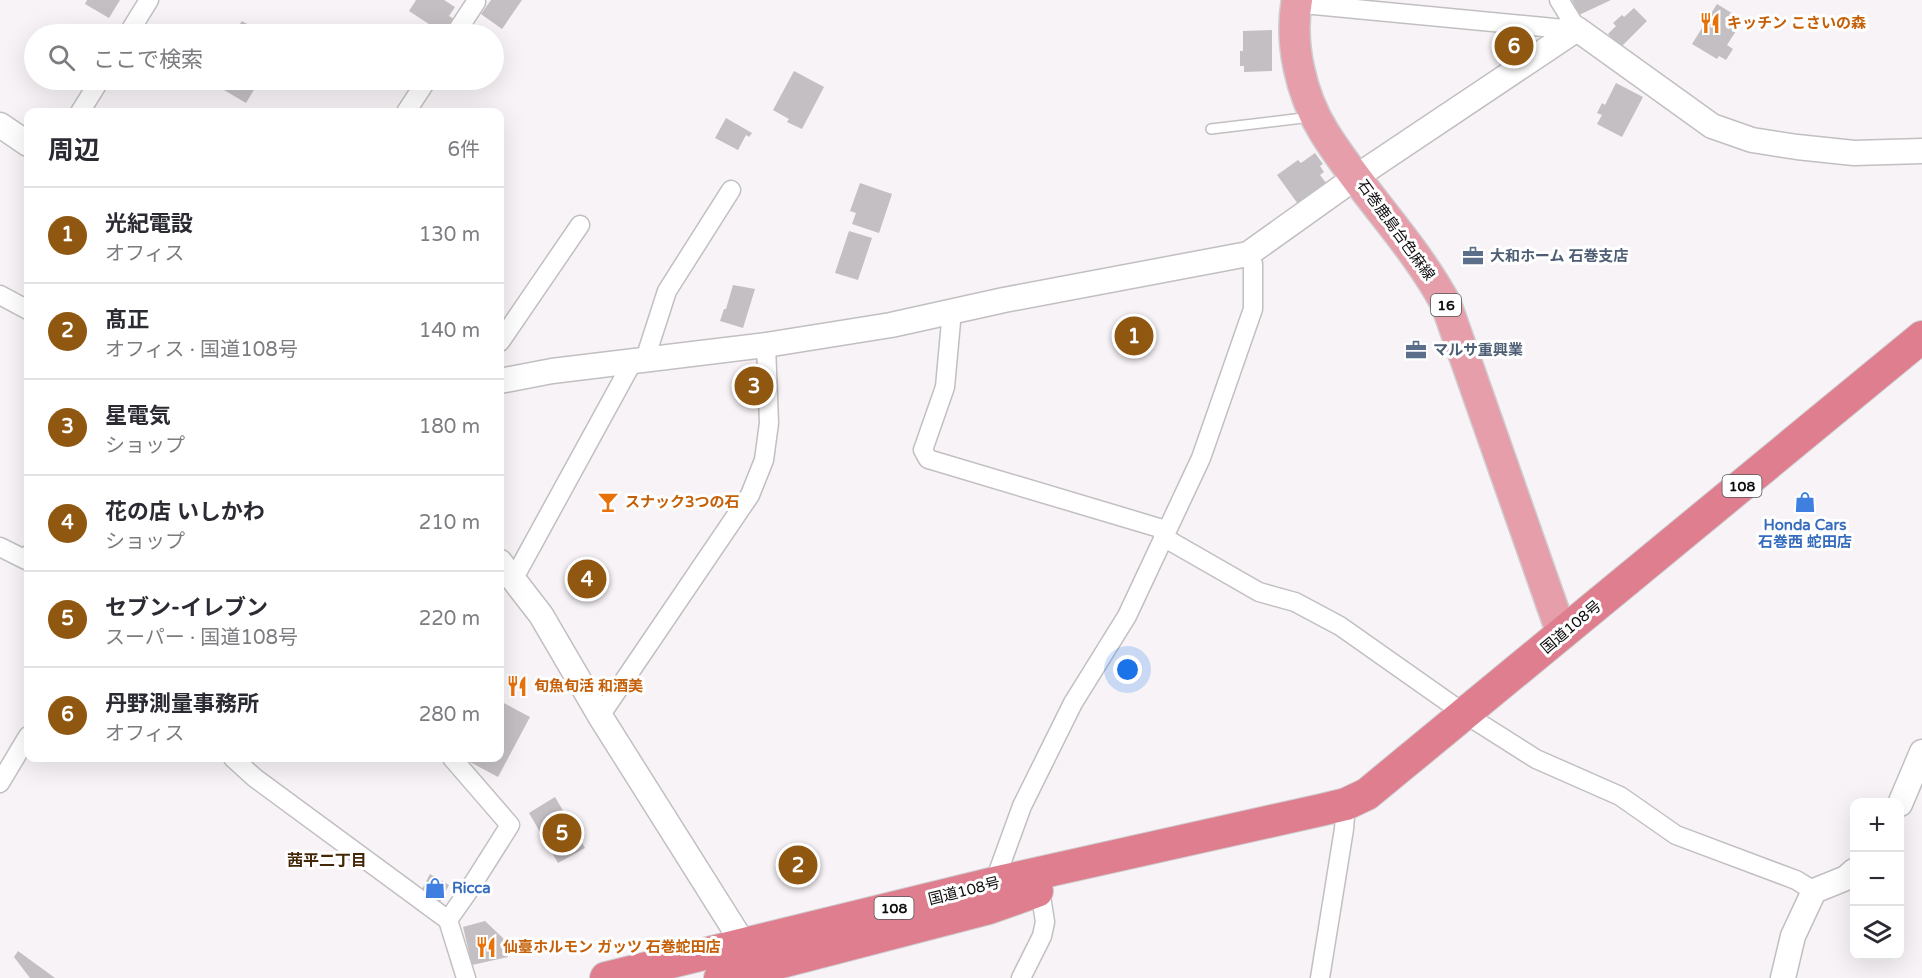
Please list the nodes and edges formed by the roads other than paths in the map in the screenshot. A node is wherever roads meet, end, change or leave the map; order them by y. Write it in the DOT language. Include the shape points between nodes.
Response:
graph roads {
  1 [pos="149,0"];
  2 [pos="1558,0"];
  3 [pos="475,1"];
  4 [pos="1297,3"];
  5 [pos="134,24"];
  6 [pos="461,24"];
  7 [pos="1577,29"];
  8 [pos="94,90"];
  9 [pos="420,90"];
  10 [pos="82,108"];
  11 [pos="409,108"];
  12 [pos="1316,116"];
  13 [pos="0,125"];
  14 [pos="1211,129"];
  15 [pos="24,141"];
  16 [pos="1922,152"];
  17 [pos="1356,177"];
  18 [pos="731,190"];
  19 [pos="580,225"];
  20 [pos="1248,254"];
  21 [pos="0,295"];
  22 [pos="24,308"];
  23 [pos="952,311"];
  24 [pos="504,336"];
  25 [pos="1922,337"];
  26 [pos="766,345"];
  27 [pos="639,360"];
  28 [pos="504,380"];
  29 [pos="1164,533"];
  30 [pos="0,547"];
  31 [pos="24,559"];
  32 [pos="505,574"];
  33 [pos="1562,634"];
  34 [pos="1465,714"];
  35 [pos="600,716"];
  36 [pos="24,743"];
  37 [pos="1922,752"];
  38 [pos="237,762"];
  39 [pos="455,762"];
  40 [pos="0,783"];
  41 [pos="1902,798"];
  42 [pos="1346,804"];
  43 [pos="1182,841"];
  44 [pos="1850,874"];
  45 [pos="994,883"];
  46 [pos="1040,890"];
  47 [pos="1814,891"];
  48 [pos="448,920"];
  49 [pos="743,943"];
  50 [pos="767,973"];
  51 [pos="466,978"];
  52 [pos="606,978"];
  53 [pos="720,978"];
  54 [pos="1021,978"];
  55 [pos="1320,978"];
  56 [pos="1783,978"];
  1 -- 5 [label="street"];
  2 -- 7 [label="street"];
  3 -- 6 [label="street"];
  4 -- 7 [label="street"];
  4 -- 12 [label="main road, 石巻鹿島台色麻線 / 16" via="1296,51"];
  7 -- 16 [label="street" via="1712,126 1752,140 1797,147 1854,153"];
  7 -- 17 [label="street"];
  8 -- 10 [label="street"];
  9 -- 11 [label="street"];
  12 -- 14 [label="lane"];
  12 -- 17 [label="main road, 石巻鹿島台色麻線 / 16"];
  13 -- 15 [label="street"];
  17 -- 20 [label="street"];
  17 -- 33 [label="main road, 石巻鹿島台色麻線 / 16" via="1406,241 1446,304"];
  18 -- 27 [label="street" via="667,291"];
  19 -- 24 [label="street"];
  20 -- 23 [label="street"];
  20 -- 29 [label="street" via="1253,264 1253,309 1201,458"];
  21 -- 22 [label="street"];
  23 -- 26 [label="street"];
  23 -- 29 [label="street" via="945,387 923,450 928,459"];
  25 -- 33 [label="highway, 国道108号 / 108"];
  26 -- 27 [label="street"];
  26 -- 35 [label="street" via="769,423 764,460 750,495"];
  27 -- 28 [label="street"];
  27 -- 32 [label="street"];
  29 -- 34 [label="street" via="1259,592 1295,603 1340,626"];
  29 -- 45 [label="street" via="1127,616 1073,703 1022,806"];
  30 -- 31 [label="street"];
  32 -- 35 [label="street" via="541,615"];
  33 -- 34 [label="highway, 国道108号 / 108"];
  34 -- 42 [label="highway, 国道108号 / 108" via="1367,794"];
  34 -- 47 [label="street" via="1536,759 1620,796 1676,835 1796,880"];
  35 -- 49 [label="street"];
  36 -- 40 [label="street"];
  37 -- 41 [label="street"];
  38 -- 48 [label="street"];
  39 -- 48 [label="street" via="510,825"];
  42 -- 43 [label="highway, 国道108号 / 108"];
  42 -- 55 [label="street"];
  43 -- 45 [label="highway, 国道108号 / 108"];
  43 -- 46 [label="highway, 国道108号 / 108"];
  44 -- 47 [label="street"];
  45 -- 49 [label="highway, 国道108号 / 108"];
  46 -- 50 [label="highway, 国道108号 / 108"];
  46 -- 54 [label="street" via="1045,922 1042,936"];
  47 -- 56 [label="street" via="1793,936"];
  48 -- 51 [label="street"];
  49 -- 50 [label="street"];
  49 -- 52 [label="highway, 国道108号 / 108"];
  50 -- 53 [label="highway, 国道108号 / 108"];
}
